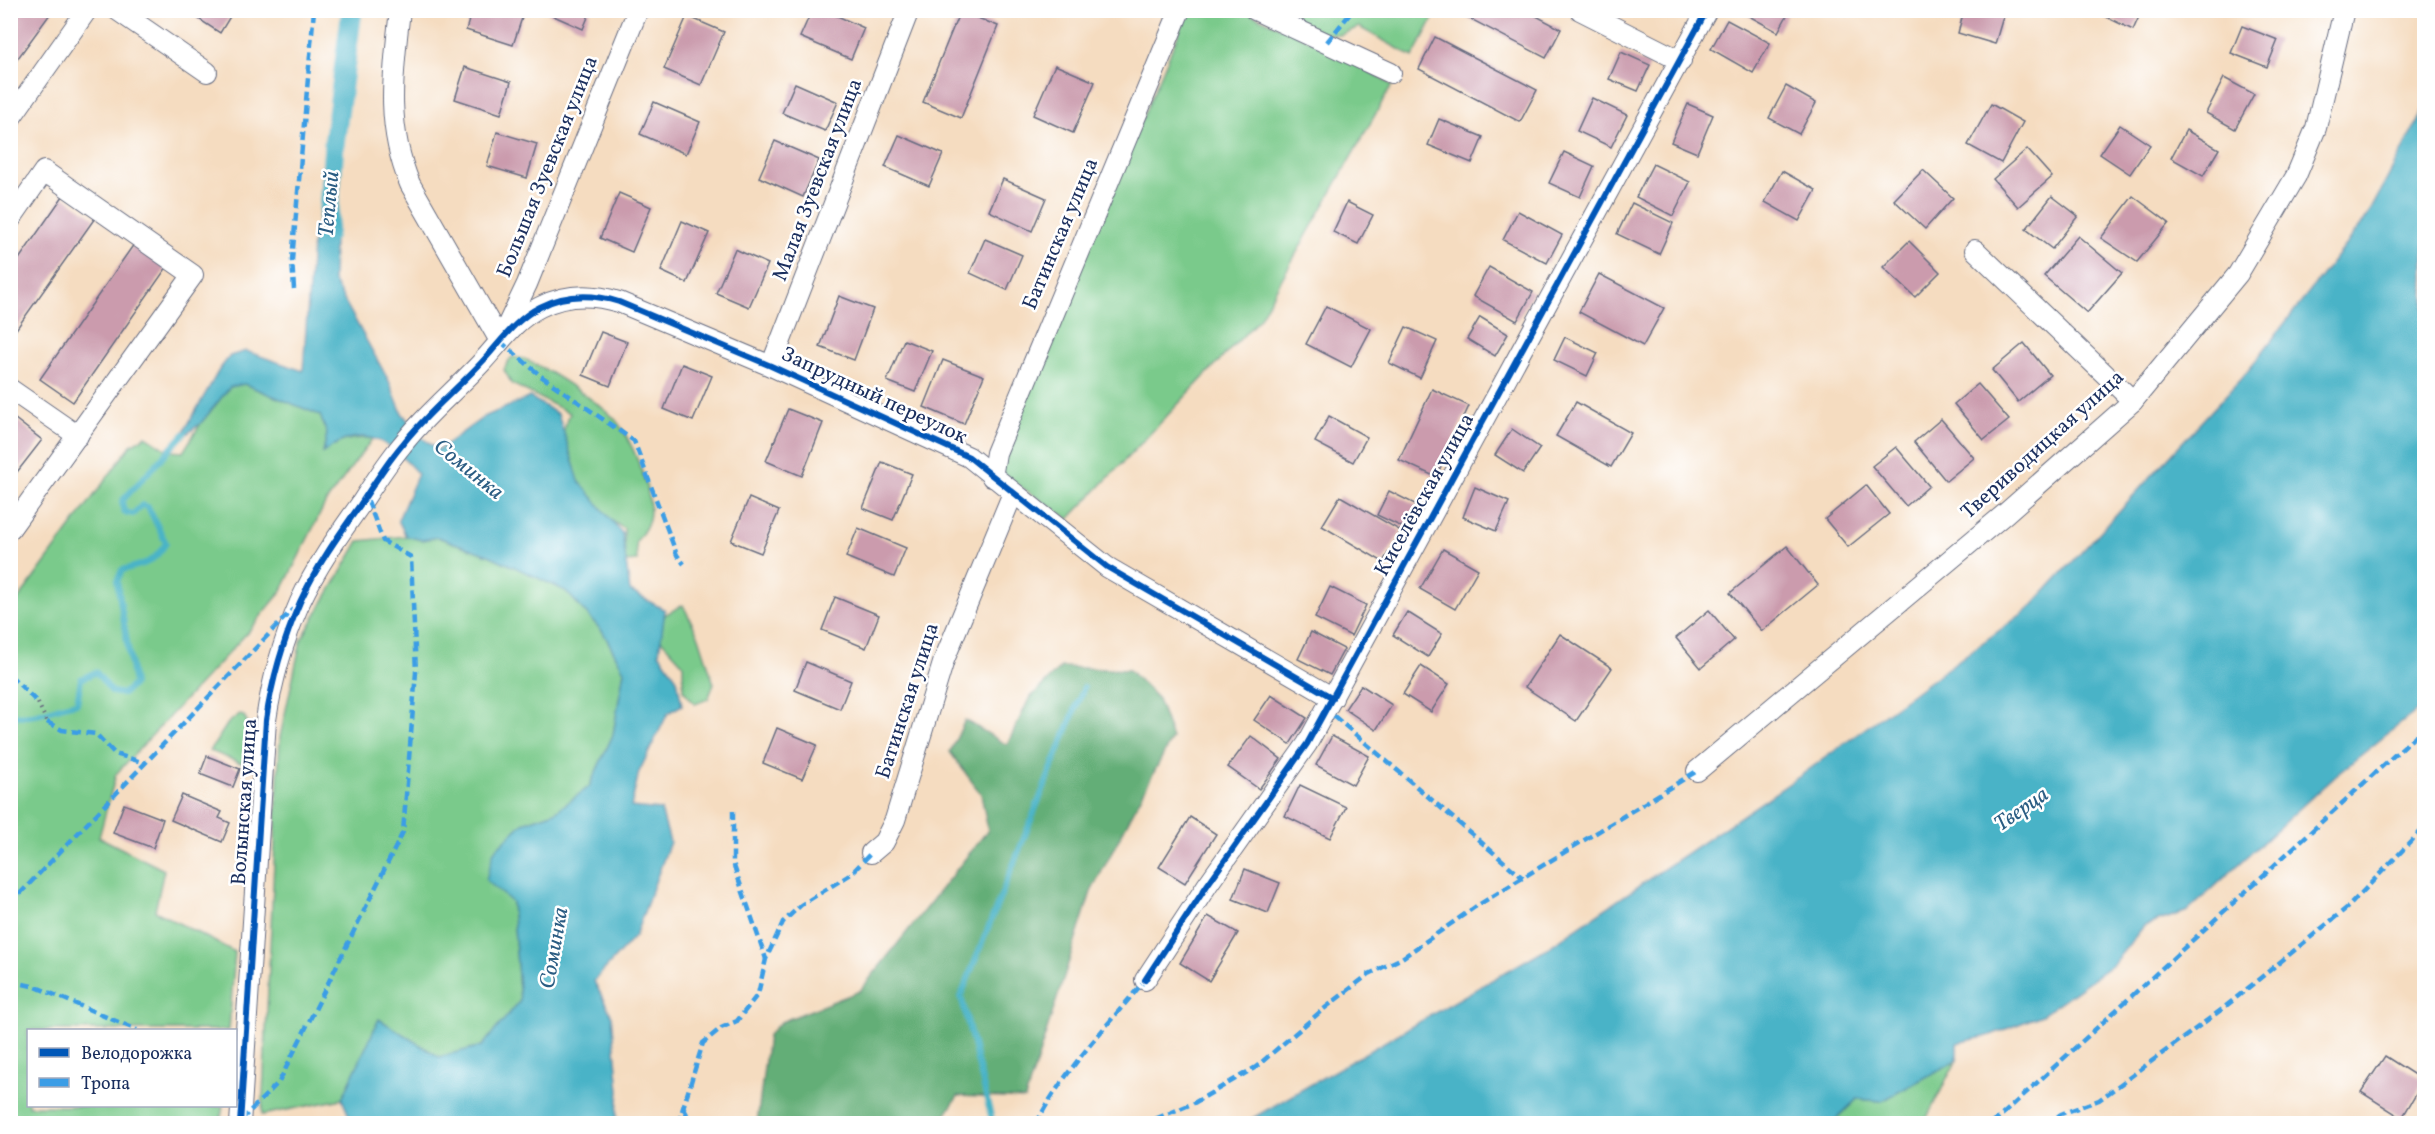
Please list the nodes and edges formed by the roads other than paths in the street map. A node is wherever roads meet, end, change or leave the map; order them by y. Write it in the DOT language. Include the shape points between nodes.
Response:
graph roads {
  1 [pos="87,10"];
  2 [pos="117,10"];
  3 [pos="400,10"];
  4 [pos="639,10"];
  5 [pos="909,10"];
  6 [pos="1180,10"];
  7 [pos="1255,10"];
  8 [pos="1580,10"];
  9 [pos="1707,10"];
  10 [pos="2344,10"];
  11 [pos="1681,61"];
  12 [pos="207,72"];
  13 [pos="1391,73"];
  14 [pos="10,119"];
  15 [pos="10,220"];
  16 [pos="1975,250"];
  17 [pos="500,341"];
  18 [pos="771,366"];
  19 [pos="10,389"];
  20 [pos="2133,401"];
  21 [pos="78,436"];
  22 [pos="992,477"];
  23 [pos="1013,493"];
  24 [pos="10,529"];
  25 [pos="1333,698"];
  26 [pos="1697,771"];
  27 [pos="871,853"];
  28 [pos="1145,980"];
  29 [pos="240,1124"];
  1 -- 14 [label="street"];
  2 -- 12 [label="street"];
  3 -- 17 [label="street" via="392,103 400,158 410,184"];
  4 -- 17 [label="street, Большая Зуевская улица" via="527,285"];
  5 -- 18 [label="street, Малая Зуевская улица"];
  6 -- 22 [label="street, Батинская улица" via="996,453"];
  7 -- 13 [label="street"];
  8 -- 11 [label="street"];
  9 -- 11 [label="street, Киселёвская улица"];
  10 -- 20 [label="street, Твериводицкая улица" via="2316,128 2296,176 2238,274"];
  11 -- 25 [label="street, Киселёвская улица"];
  15 -- 21 [label="street" via="44,171 193,275"];
  16 -- 20 [label="street"];
  17 -- 18 [label="street, Запрудный переулок" via="518,321 541,306 566,298 593,296 619,302"];
  17 -- 29 [label="street, Волынская улица" via="401,445 323,558 301,600 279,662 266,720"];
  18 -- 22 [label="street, Запрудный переулок" via="969,458"];
  19 -- 21 [label="street"];
  20 -- 26 [label="street, Твериводицкая улица" via="2006,513"];
  21 -- 24 [label="street"];
  22 -- 23 [label="street, Запрудный переулок"];
  23 -- 25 [label="street, Запрудный переулок" via="1107,567"];
  23 -- 27 [label="street, Батинская улица" via="944,660 895,820 884,842"];
  25 -- 28 [label="street, Киселёвская улица" via="1307,744"];
}
